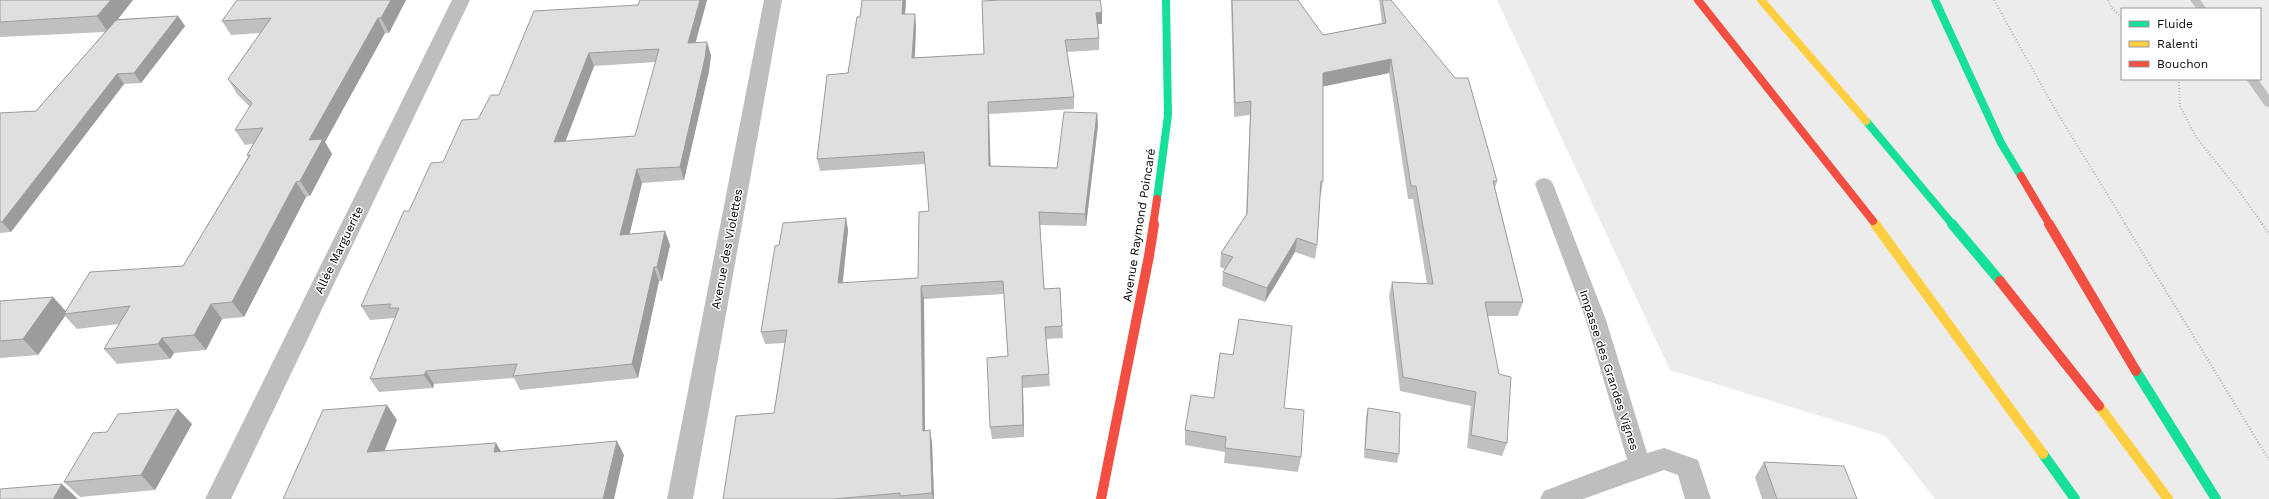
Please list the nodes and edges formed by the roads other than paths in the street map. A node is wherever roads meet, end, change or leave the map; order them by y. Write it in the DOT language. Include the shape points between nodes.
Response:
graph roads {
  1 [pos="461,0"];
  2 [pos="773,0"];
  3 [pos="1166,0"];
  4 [pos="1698,0"];
  5 [pos="1761,0"];
  6 [pos="1935,0"];
  7 [pos="1544,184"];
  8 [pos="1640,466"];
  9 [pos="218,499"];
  10 [pos="680,499"];
  11 [pos="1101,499"];
  12 [pos="1553,499"];
  13 [pos="1698,499"];
  14 [pos="2074,499"];
  15 [pos="2168,499"];
  16 [pos="2216,499"];
  1 -- 9 [label="street, Allée Marguerite"];
  2 -- 10 [label="street, Avenue des Violettes"];
  3 -- 11 [label="main road, Avenue Raymond Poincaré" via="1168,115 1157,201 1149,256"];
  4 -- 14 [label="main road" via="1813,141 1884,235 2000,390"];
  5 -- 15 [label="main road" via="1957,228 2070,369"];
  6 -- 16 [label="main road" via="2001,142 2120,346"];
  7 -- 8 [label="lane, Impasse des Grandes Vignes" via="1596,320"];
  8 -- 12 [label="street"];
  8 -- 13 [label="street" via="1664,459 1689,468"];
}
